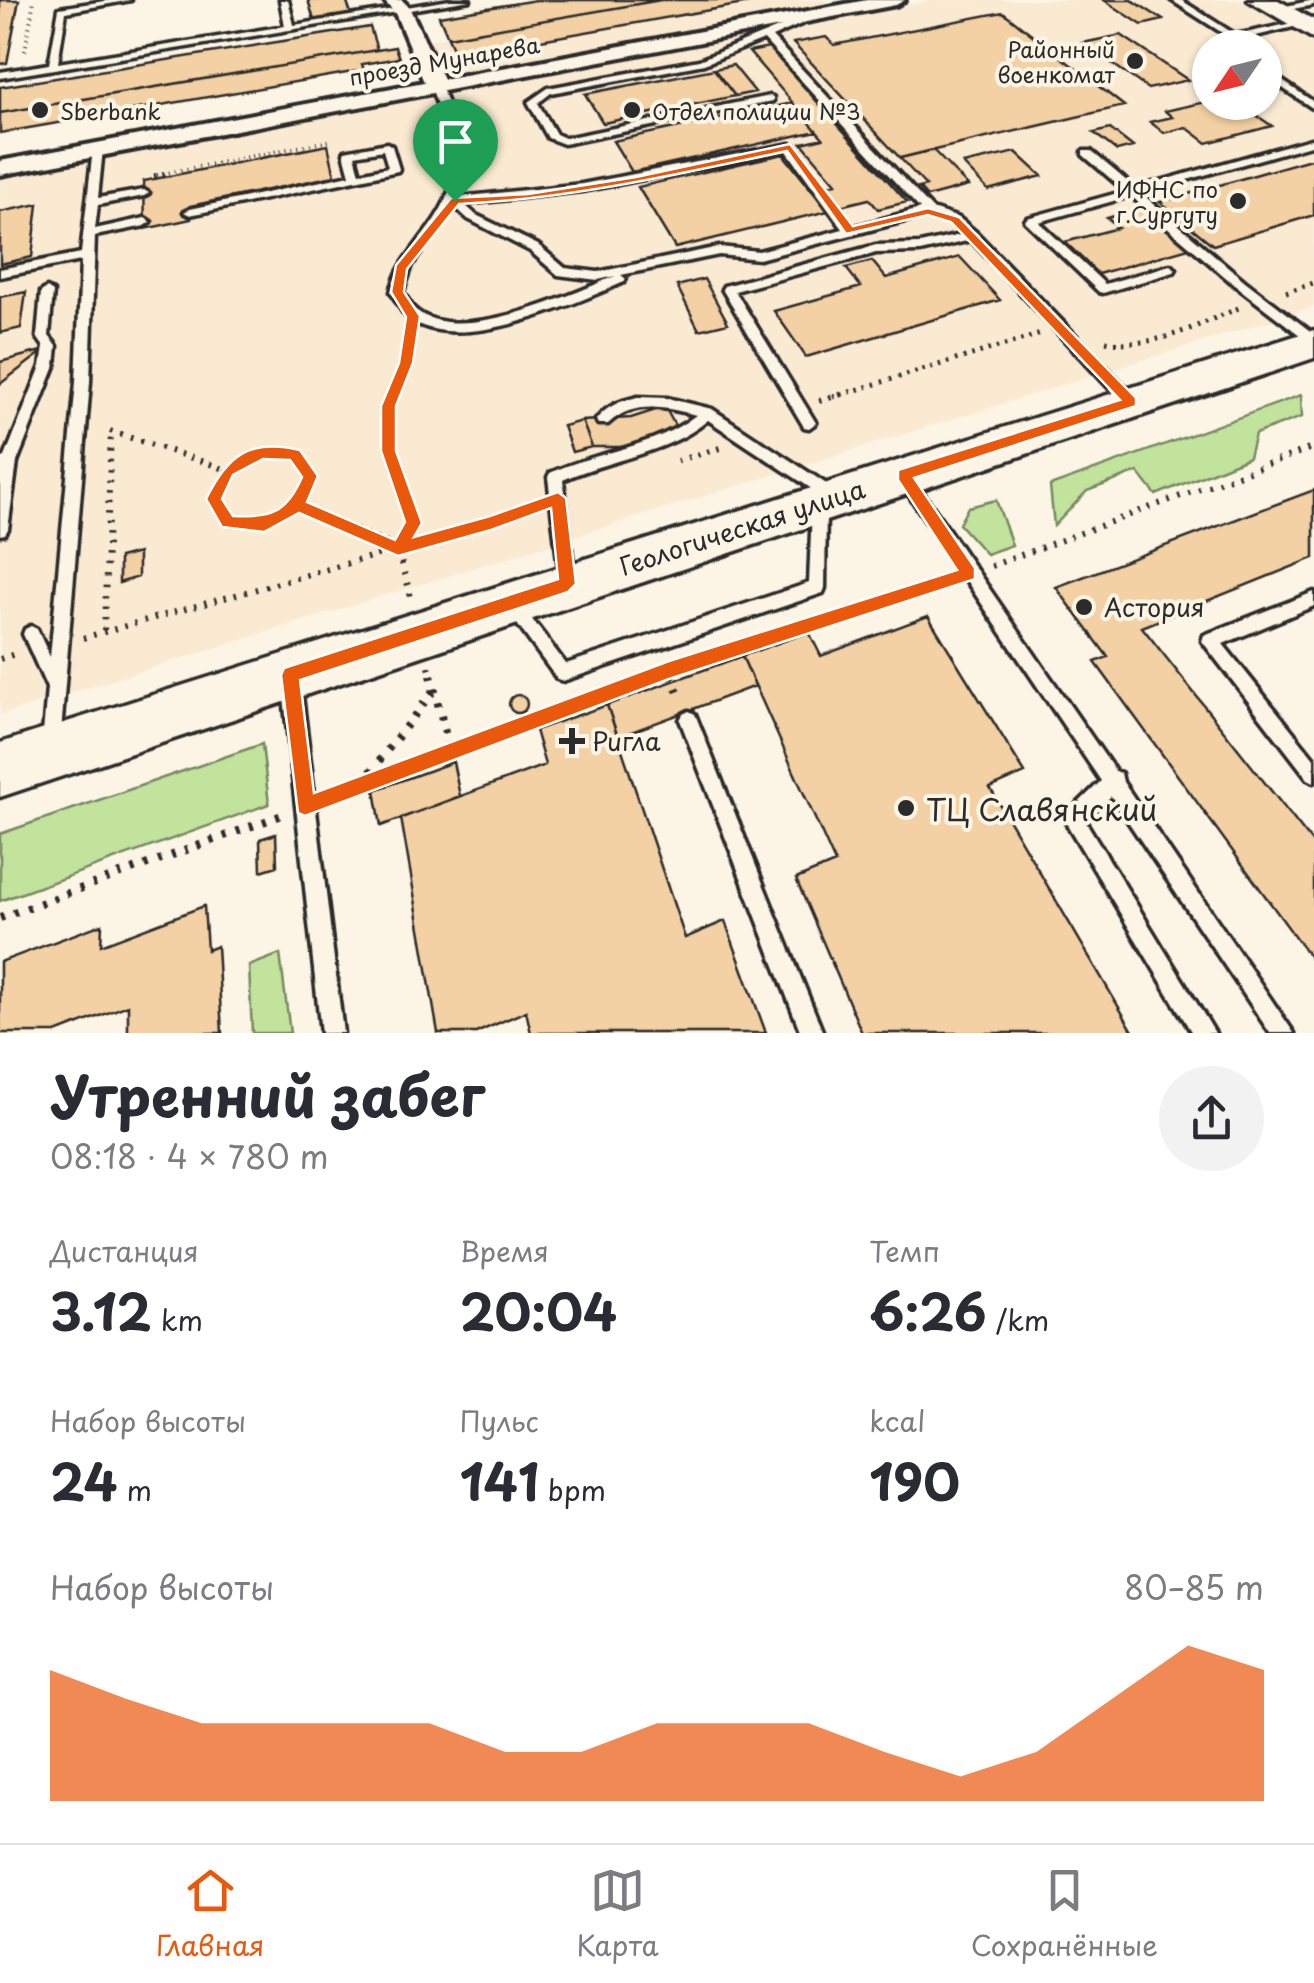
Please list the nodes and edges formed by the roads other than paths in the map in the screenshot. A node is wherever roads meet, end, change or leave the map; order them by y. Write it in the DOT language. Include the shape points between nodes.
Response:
graph roads {
  1 [pos="127,0"];
  2 [pos="284,0"];
  3 [pos="466,0"];
  4 [pos="896,0"];
  5 [pos="1175,0"];
  6 [pos="851,4"];
  7 [pos="63,5"];
  8 [pos="398,5"];
  9 [pos="1268,5"];
  10 [pos="813,17"];
  11 [pos="1310,19"];
  12 [pos="290,29"];
  13 [pos="766,35"];
  14 [pos="54,67"];
  15 [pos="0,76"];
  16 [pos="1282,83"];
  17 [pos="436,86"];
  18 [pos="770,98"];
  19 [pos="1313,104"];
  20 [pos="1314,141"];
  21 [pos="98,149"];
  22 [pos="1087,154"];
  23 [pos="0,168"];
  24 [pos="356,178"];
  25 [pos="1131,190"];
  26 [pos="144,193"];
  27 [pos="455,201"];
  28 [pos="92,204"];
  29 [pos="190,212"];
  30 [pos="928,212"];
  31 [pos="144,222"];
  32 [pos="850,231"];
  33 [pos="89,234"];
  34 [pos="973,236"];
  35 [pos="87,256"];
  36 [pos="656,264"];
  37 [pos="1170,269"];
  38 [pos="0,273"];
  39 [pos="46,292"];
  40 [pos="1310,349"];
  41 [pos="1131,402"];
  42 [pos="706,413"];
  43 [pos="602,420"];
  44 [pos="809,423"];
  45 [pos="5,463"];
  46 [pos="904,475"];
  47 [pos="827,500"];
  48 [pos="0,521"];
  49 [pos="568,584"];
  50 [pos="1314,599"];
  51 [pos="510,603"];
  52 [pos="34,641"];
  53 [pos="290,675"];
  54 [pos="55,686"];
  55 [pos="689,720"];
  56 [pos="1314,740"];
  57 [pos="1296,749"];
  58 [pos="50,754"];
  59 [pos="0,770"];
  60 [pos="1314,772"];
  61 [pos="1114,780"];
  62 [pos="332,1033"];
  63 [pos="812,1033"];
  64 [pos="1204,1033"];
  65 [pos="1283,1033"];
  1 -- 7 [label="lane"];
  2 -- 12 [label="lane"];
  3 -- 8 [label="lane"];
  4 -- 6 [label="street, проезд Мунарева"];
  5 -- 11 [label="lane" via="1235,38"];
  6 -- 10 [label="street, проезд Мунарева"];
  7 -- 14 [label="lane"];
  8 -- 12 [label="lane"];
  8 -- 17 [label="street"];
  9 -- 11 [label="main road"];
  10 -- 13 [label="lane"];
  10 -- 17 [label="street, проезд Мунарева"];
  12 -- 14 [label="lane"];
  13 -- 18 [label="lane" via="701,62 548,91 534,102 552,136 564,141"];
  13 -- 30 [label="lane"];
  14 -- 15 [label="lane"];
  16 -- 19 [label="lane"];
  17 -- 21 [label="street, проезд Мунарева"];
  17 -- 27 [label="lane" via="459,152"];
  20 -- 25 [label="lane"];
  21 -- 23 [label="street, проезд Мунарева"];
  21 -- 28 [label="lane"];
  22 -- 25 [label="lane"];
  24 -- 29 [label="lane"];
  25 -- 37 [label="lane" via="1031,221 1102,289"];
  25 -- 40 [label="lane" via="1262,299"];
  26 -- 28 [label="lane"];
  27 -- 32 [label="lane" via="636,180 790,147"];
  27 -- 36 [label="lane" via="562,272 598,276"];
  27 -- 36 [label="lane" via="401,268 397,292 413,316 450,328 516,318"];
  28 -- 33 [label="lane"];
  30 -- 32 [label="lane"];
  30 -- 34 [label="lane" via="955,220"];
  31 -- 33 [label="lane"];
  32 -- 36 [label="lane" via="758,255 720,251"];
  33 -- 35 [label="lane"];
  34 -- 41 [label="lane"];
  34 -- 44 [label="lane" via="920,248 876,248 728,288"];
  35 -- 38 [label="lane"];
  35 -- 54 [label="lane" via="83,382"];
  39 -- 45 [label="lane" via="48,366"];
  40 -- 41 [label="main road, Геологическая улица"];
  41 -- 46 [label="main road, Геологическая улица"];
  42 -- 43 [label="lane" via="655,400 608,412"];
  42 -- 47 [label="lane"];
  42 -- 49 [label="lane" via="690,430 555,477"];
  45 -- 48 [label="lane"];
  46 -- 47 [label="main road, Геологическая улица"];
  46 -- 61 [label="lane"];
  47 -- 49 [label="main road, Геологическая улица"];
  47 -- 51 [label="lane" via="816,588 563,673"];
  49 -- 51 [label="main road, Геологическая улица"];
  50 -- 57 [label="lane" via="1210,641"];
  51 -- 53 [label="main road, Геологическая улица"];
  52 -- 54 [label="lane"];
  53 -- 58 [label="main road, Геологическая улица"];
  53 -- 62 [label="lane"];
  54 -- 58 [label="lane"];
  55 -- 63 [label="lane"];
  56 -- 57 [label="lane"];
  57 -- 60 [label="lane"];
  58 -- 59 [label="main road, Геологическая улица"];
  61 -- 64 [label="lane" via="1074,821"];
  61 -- 65 [label="lane"];
}
